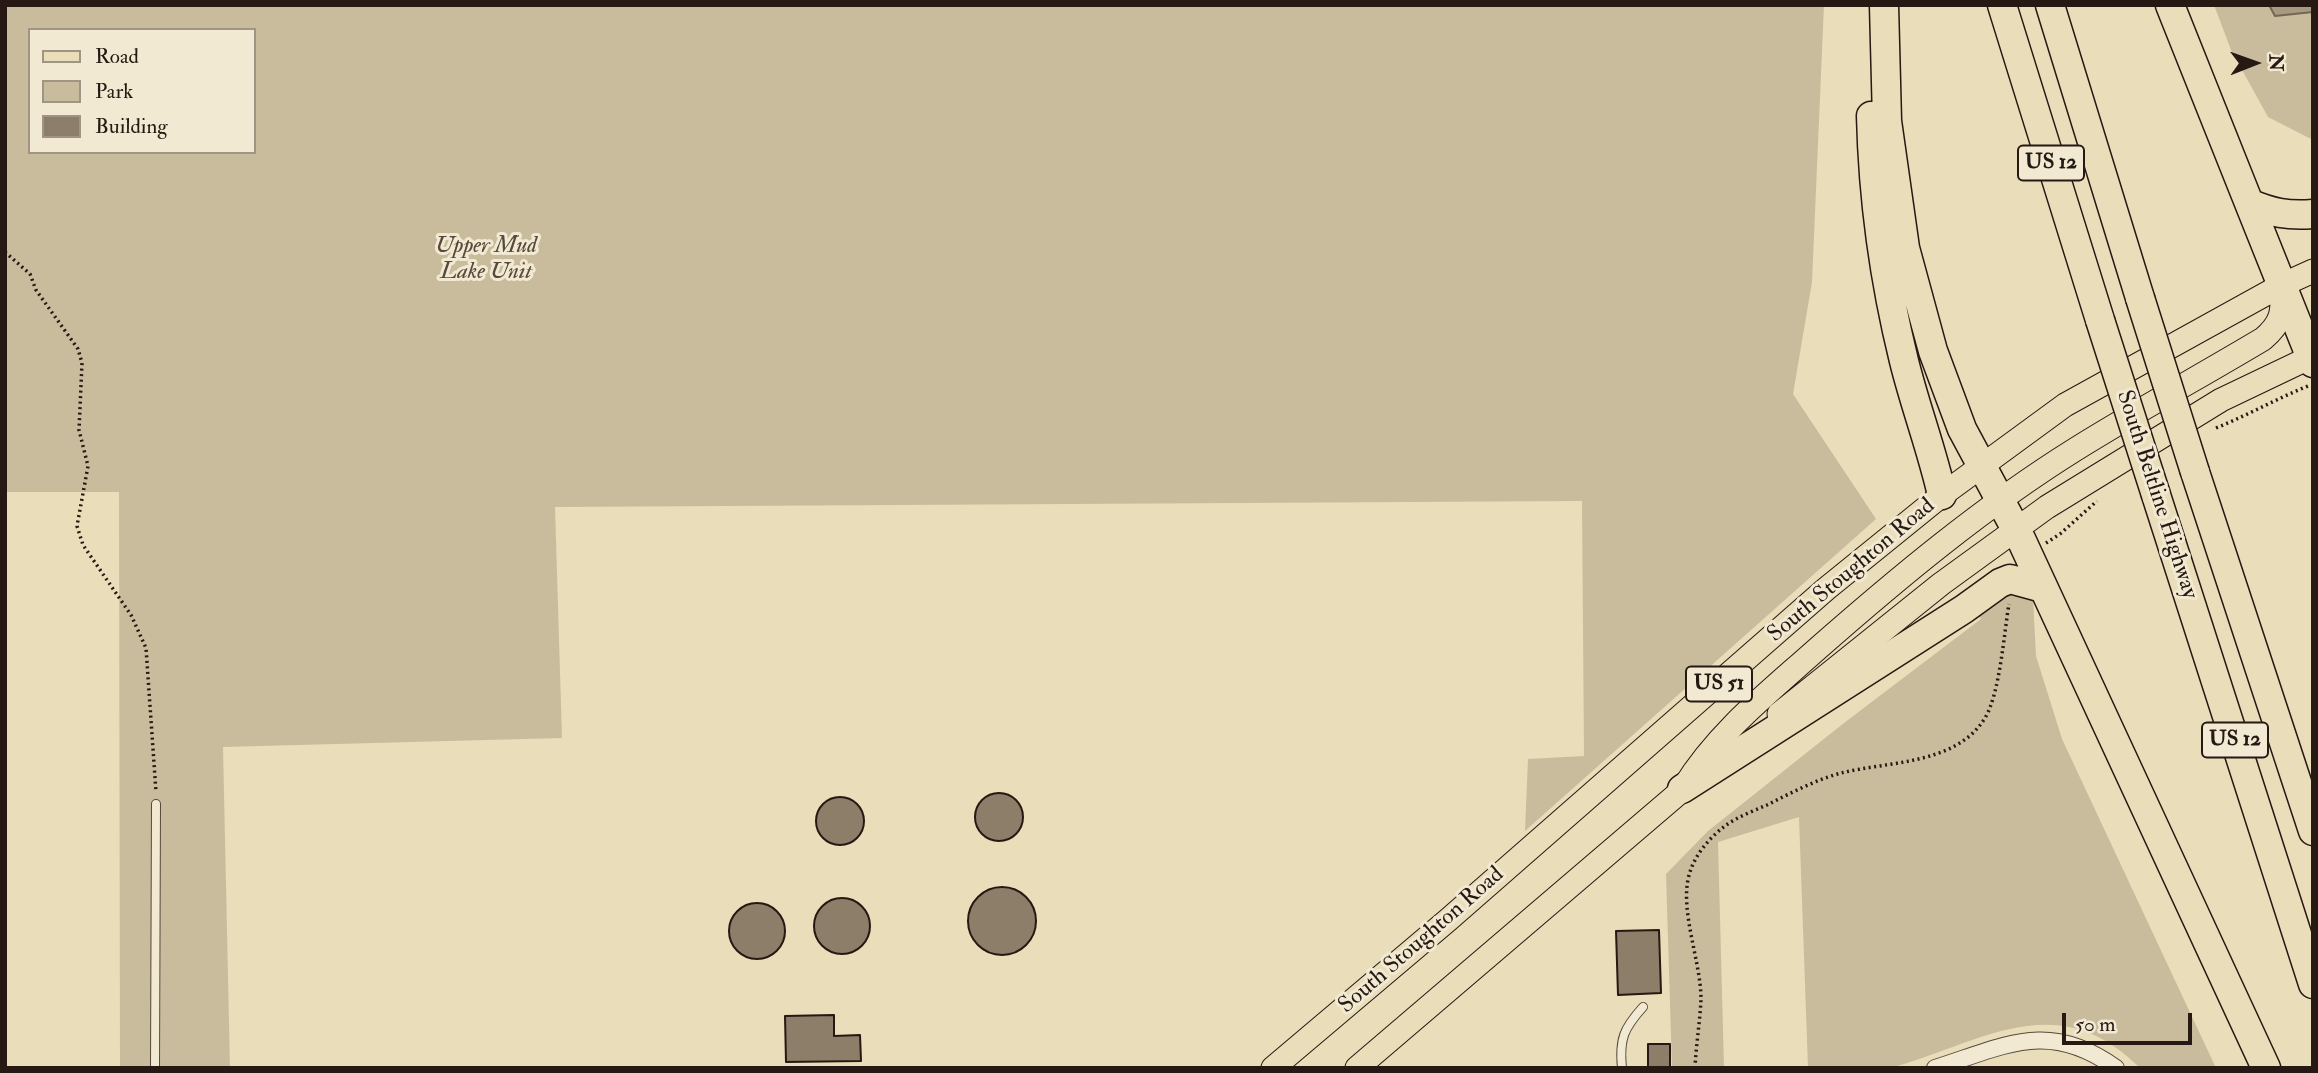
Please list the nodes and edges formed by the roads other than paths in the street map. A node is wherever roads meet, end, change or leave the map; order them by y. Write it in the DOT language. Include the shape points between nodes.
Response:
graph roads {
  1 [pos="2002,5"];
  2 [pos="2050,5"];
  3 [pos="2170,5"];
  4 [pos="1884,6"];
  5 [pos="2249,203"];
  6 [pos="2313,214"];
  7 [pos="2313,271"];
  8 [pos="2282,285"];
  9 [pos="2312,365"];
  10 [pos="1982,465"];
  11 [pos="1942,495"];
  12 [pos="2001,500"];
  13 [pos="2022,542"];
  14 [pos="2043,588"];
  15 [pos="1682,789"];
  16 [pos="156,804"];
  17 [pos="2313,831"];
  18 [pos="2313,984"];
  19 [pos="1643,1007"];
  20 [pos="2115,1067"];
  21 [pos="155,1068"];
  22 [pos="1273,1068"];
  23 [pos="1357,1068"];
  24 [pos="1622,1068"];
  25 [pos="1935,1068"];
  26 [pos="2266,1068"];
  1 -- 18 [label="highway, South Beltline Highway / US 12, bridge"];
  2 -- 17 [label="highway, South Beltline Highway / US 12, bridge" via="2195,472"];
  3 -- 5 [label="highway"];
  4 -- 10 [label="highway" via="1887,121 1905,248 1933,351 1962,429"];
  4 -- 11 [label="highway" via="1871,111 1878,235 1904,364"];
  5 -- 6 [label="highway" via="2290,216"];
  5 -- 8 [label="highway"];
  7 -- 8 [label="main road, South Stoughton Road / US 51"];
  8 -- 9 [label="highway"];
  8 -- 10 [label="main road, South Stoughton Road / US 51" via="2065,405"];
  8 -- 12 [label="main road" via="2283,309 2276,329 2263,339 2075,450"];
  9 -- 13 [label="main road, US 51" via="2221,400 2047,507"];
  10 -- 11 [label="main road, South Stoughton Road / US 51"];
  10 -- 12 [label="highway"];
  11 -- 22 [label="main road, South Stoughton Road / US 51" via="1826,589"];
  12 -- 13 [label="highway"];
  12 -- 15 [label="main road" via="1867,605 1751,707 1703,757"];
  13 -- 14 [label="highway"];
  13 -- 15 [label="main road, US 51" via="1941,583"];
  14 -- 15 [label="highway" via="2010,579 2000,583"];
  14 -- 26 [label="highway"];
  15 -- 23 [label="main road, US 51"];
  16 -- 21 [label="lane"];
  19 -- 24 [label="lane" via="1628,1024 1620,1045"];
  20 -- 25 [label="street" via="2073,1045 2040,1039"];
}
